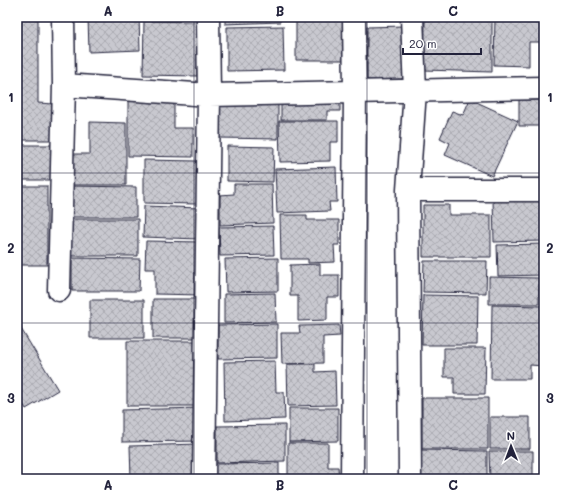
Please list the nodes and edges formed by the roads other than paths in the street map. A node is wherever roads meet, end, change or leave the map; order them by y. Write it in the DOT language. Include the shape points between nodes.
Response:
graph roads {
  1 [pos="63,17"];
  2 [pos="208,17"];
  3 [pos="354,17"];
  4 [pos="412,17"];
  5 [pos="64,85"];
  6 [pos="544,88"];
  7 [pos="355,91"];
  8 [pos="415,91"];
  9 [pos="209,95"];
  10 [pos="408,190"];
  11 [pos="544,190"];
  12 [pos="59,290"];
  13 [pos="204,479"];
  14 [pos="352,479"];
  15 [pos="410,479"];
  1 -- 5 [label="street"];
  2 -- 9 [label="street"];
  3 -- 7 [label="street"];
  4 -- 8 [label="street"];
  5 -- 9 [label="street"];
  5 -- 12 [label="street"];
  6 -- 8 [label="street"];
  7 -- 8 [label="street"];
  7 -- 9 [label="street"];
  7 -- 14 [label="street"];
  8 -- 10 [label="street"];
  9 -- 13 [label="street"];
  10 -- 11 [label="street"];
  10 -- 15 [label="street"];
}
